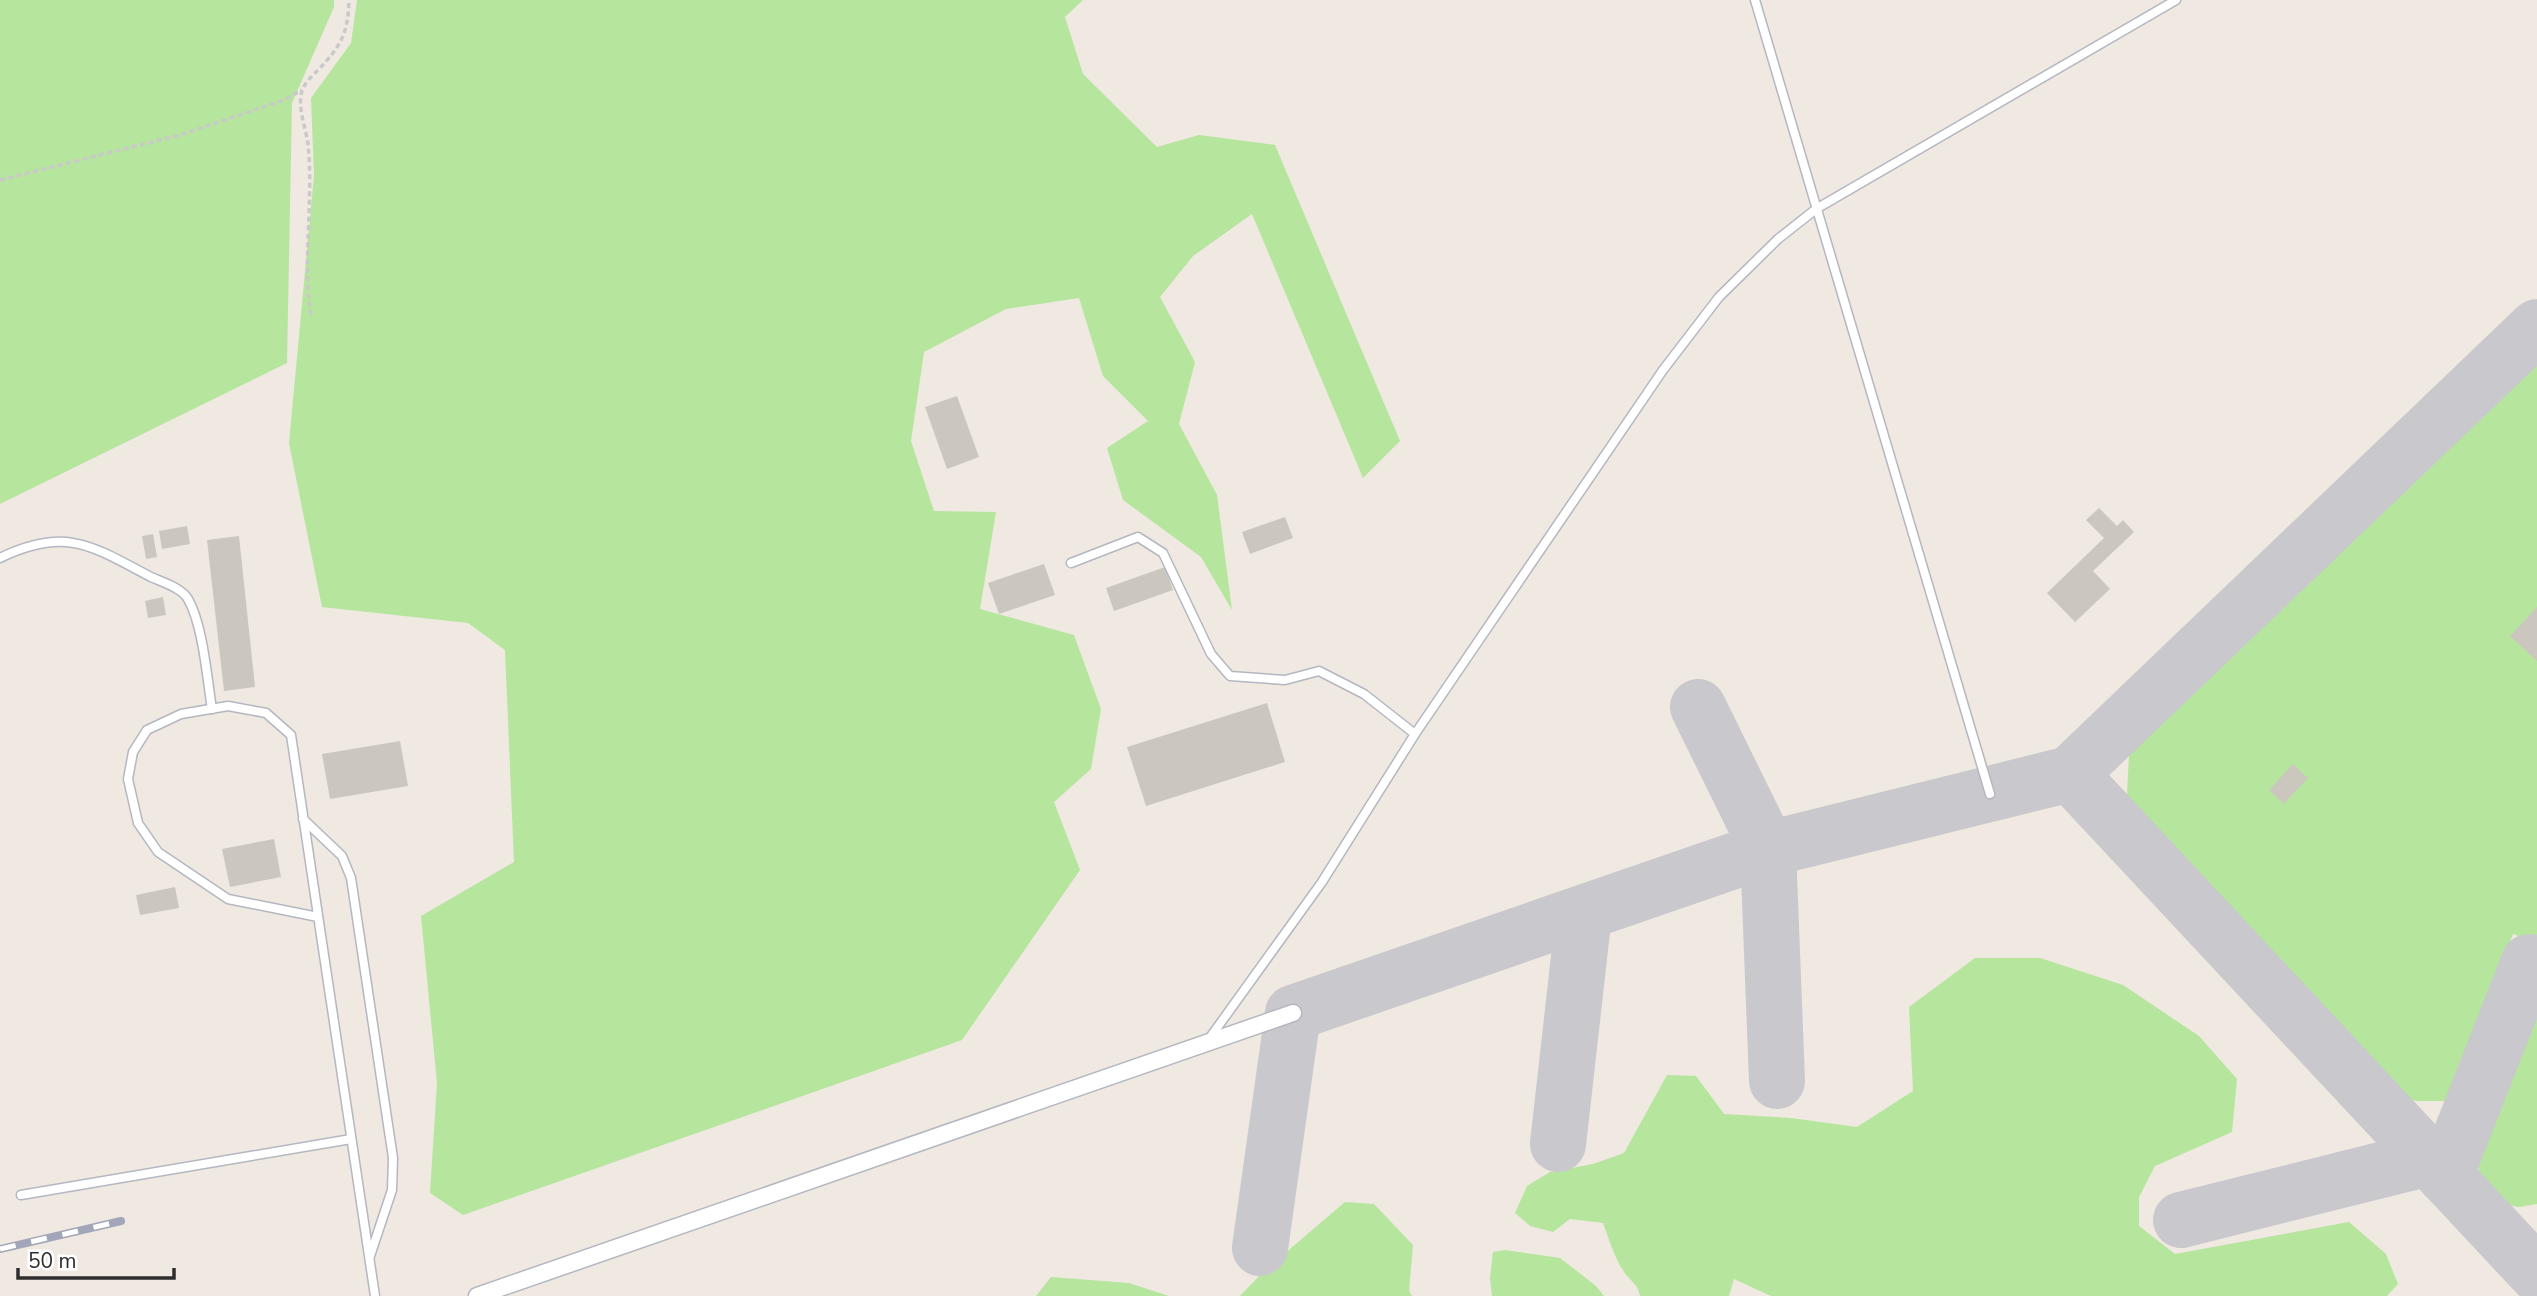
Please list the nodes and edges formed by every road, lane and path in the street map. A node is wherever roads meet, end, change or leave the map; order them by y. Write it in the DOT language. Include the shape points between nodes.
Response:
graph roads {
  1 [pos="349,0"];
  2 [pos="1755,0"];
  3 [pos="2176,0"];
  4 [pos="302,90"];
  5 [pos="0,180"];
  6 [pos="1816,209"];
  7 [pos="311,315"];
  8 [pos="0,558"];
  9 [pos="1070,563"];
  10 [pos="212,709"];
  11 [pos="1415,734"];
  12 [pos="1990,794"];
  13 [pos="303,819"];
  14 [pos="318,917"];
  15 [pos="1293,1013"];
  16 [pos="1205,1044"];
  17 [pos="351,1139"];
  18 [pos="22,1195"];
  19 [pos="369,1258"];
  20 [pos="375,1296"];
  21 [pos="477,1296"];
  1 -- 4 [label="path" via="348,23 338,49"];
  2 -- 6 [label="lane"];
  3 -- 6 [label="lane"];
  4 -- 5 [label="path" via="180,135"];
  4 -- 7 [label="path" via="311,211"];
  6 -- 11 [label="lane" via="1719,297 1662,370"];
  6 -- 12 [label="lane"];
  8 -- 10 [label="lane" via="57,540 93,546 186,594 195,612"];
  9 -- 11 [label="lane" via="1138,537 1163,553 1211,654 1230,676 1284,680 1319,671 1364,694"];
  10 -- 13 [label="lane" via="228,706 266,713 290,735"];
  10 -- 14 [label="lane" via="181,715 147,730 133,752 128,779 138,823 158,852 228,899"];
  11 -- 16 [label="lane" via="1322,882"];
  13 -- 14 [label="lane"];
  13 -- 19 [label="lane" via="342,856 351,878 391,1144 392,1190"];
  14 -- 17 [label="lane"];
  15 -- 16 [label="street"];
  16 -- 21 [label="street"];
  17 -- 18 [label="lane"];
  17 -- 19 [label="lane"];
  19 -- 20 [label="lane"];
}
